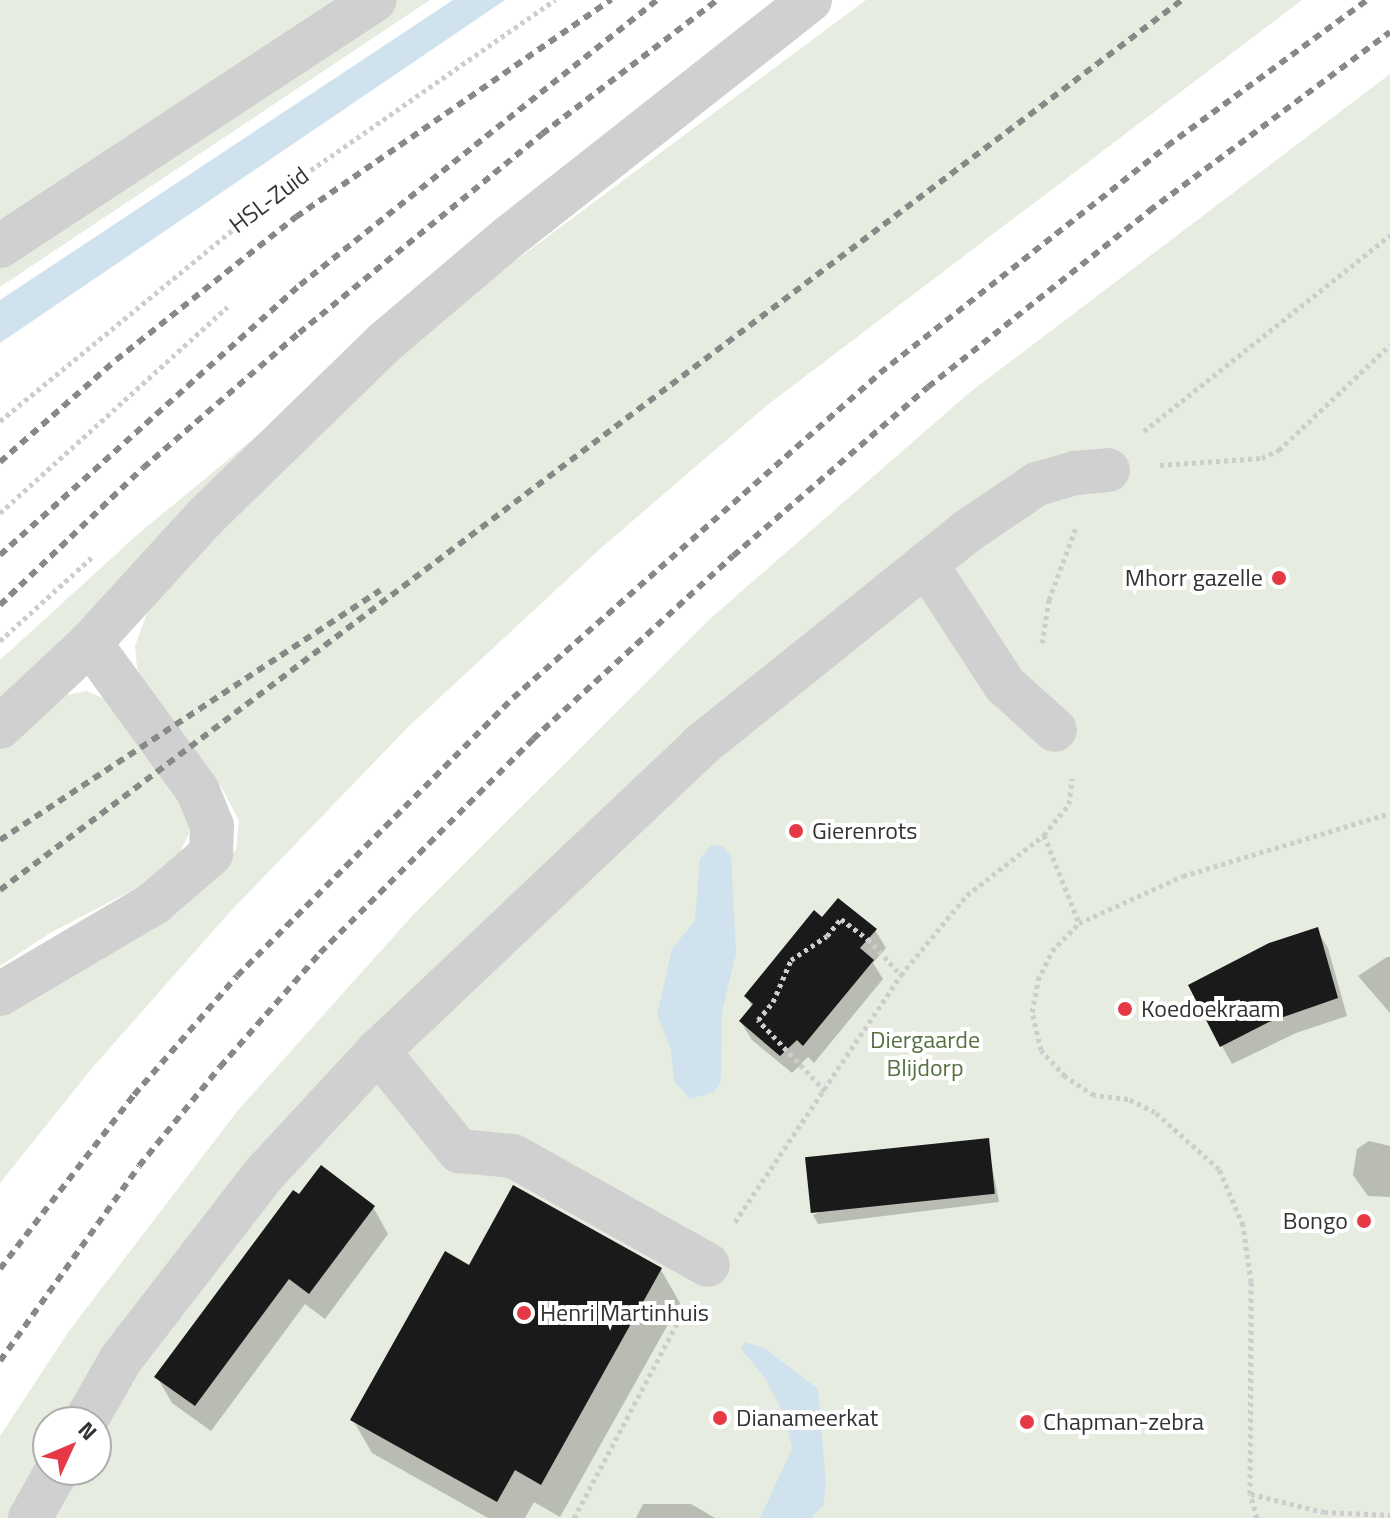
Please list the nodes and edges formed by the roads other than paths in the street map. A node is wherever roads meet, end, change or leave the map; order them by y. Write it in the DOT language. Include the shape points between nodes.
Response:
graph roads {
  1 [pos="374,0"];
  2 [pos="810,0"];
  3 [pos="0,246"];
  4 [pos="1108,470"];
  5 [pos="926,564"];
  6 [pos="90,643"];
  7 [pos="0,727"];
  8 [pos="1055,730"];
  9 [pos="0,994"];
  10 [pos="378,1051"];
  11 [pos="708,1265"];
  12 [pos="94,1406"];
  13 [pos="48,1486"];
  14 [pos="30,1518"];
  1 -- 3 [label="lane"];
  2 -- 6 [label="lane" via="509,237 385,342 205,517"];
  4 -- 5 [label="lane" via="1037,484"];
  5 -- 8 [label="lane" via="1005,685"];
  5 -- 10 [label="lane" via="700,746"];
  6 -- 7 [label="lane"];
  6 -- 9 [label="lane" via="198,791 212,826 211,854 153,904"];
  10 -- 11 [label="lane" via="459,1151 513,1156"];
  10 -- 12 [label="lane" via="265,1173 121,1359"];
  13 -- 14 [label="lane"];
}
